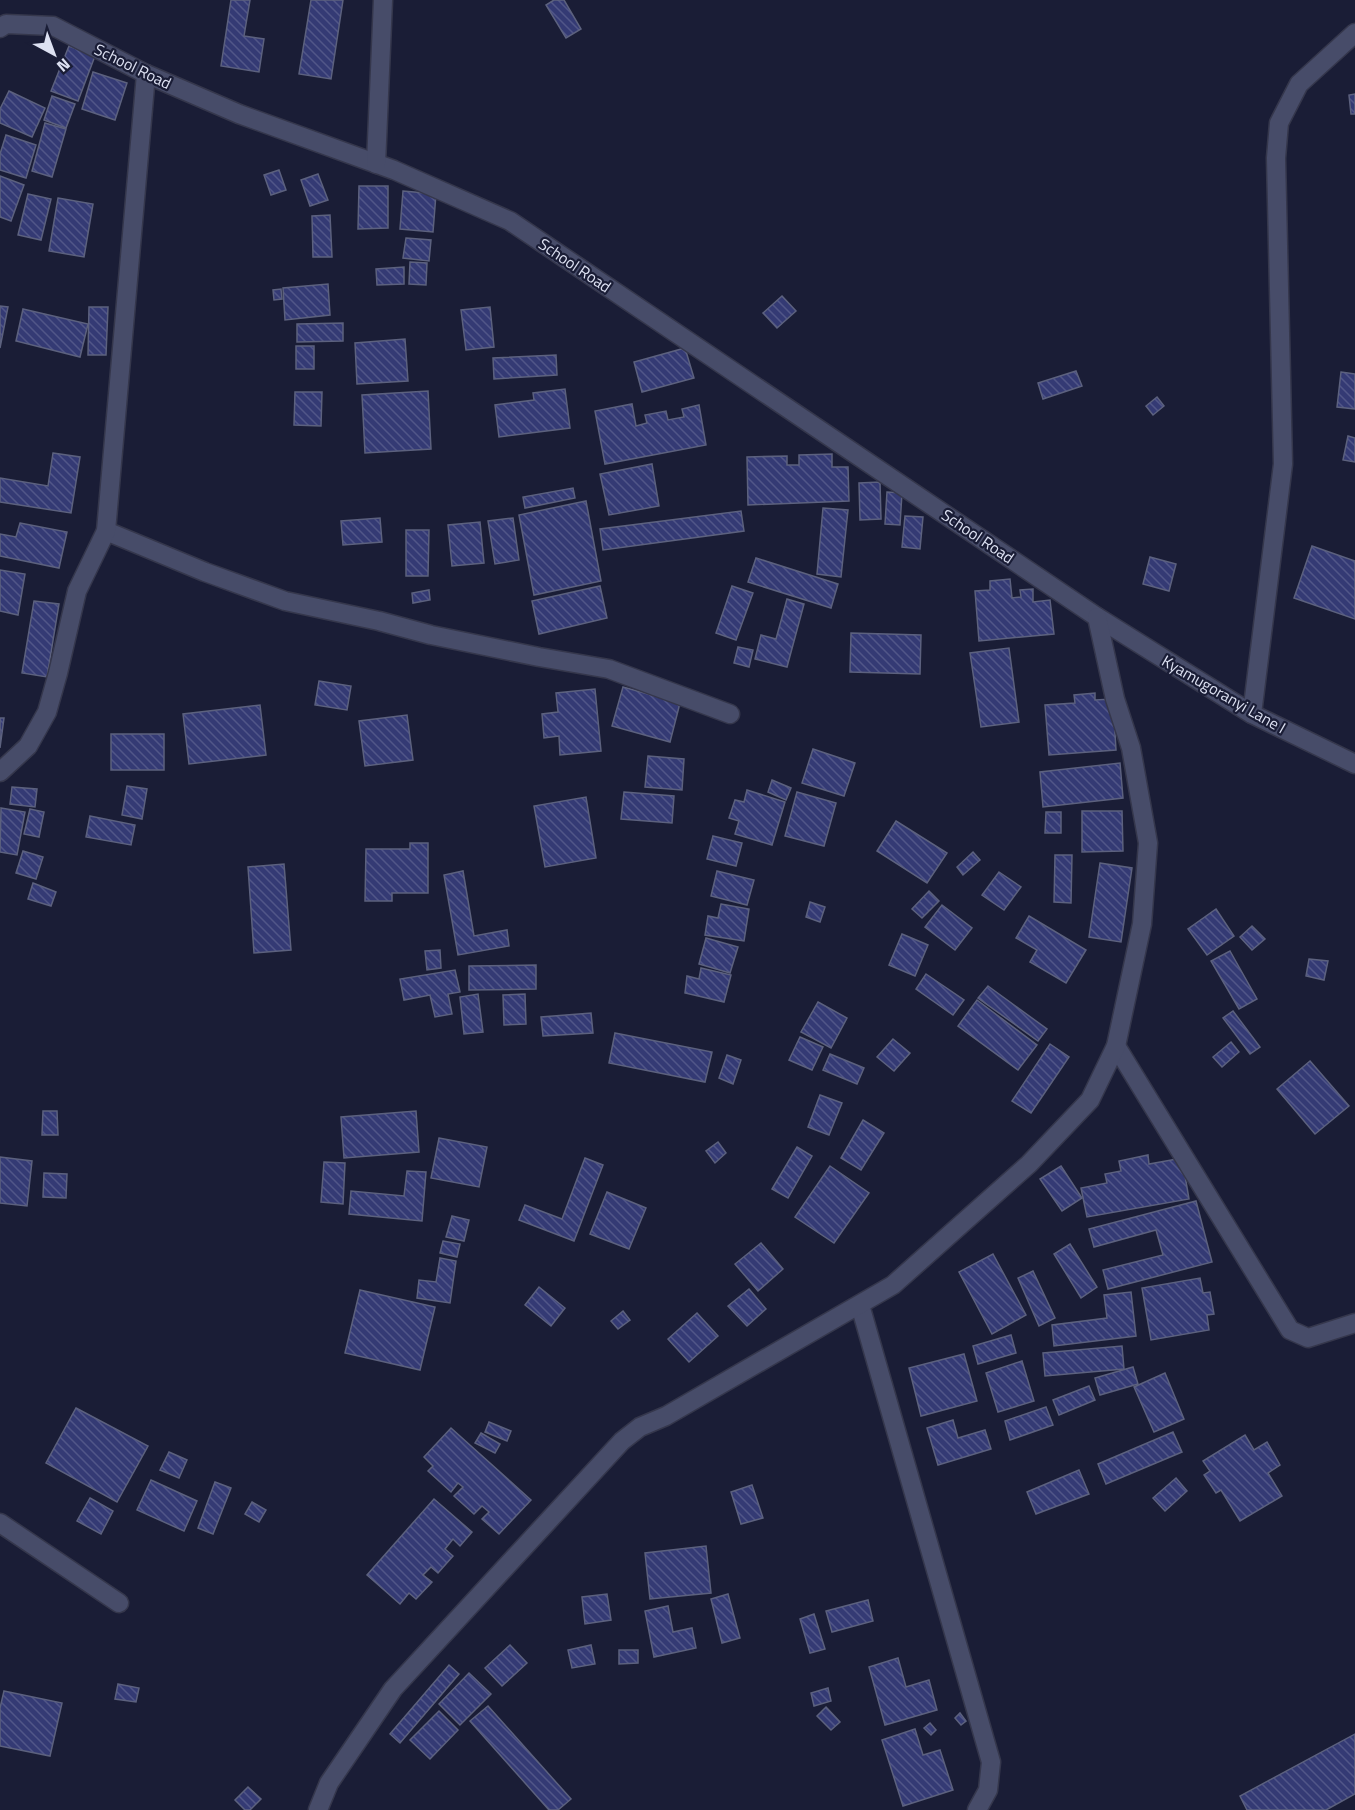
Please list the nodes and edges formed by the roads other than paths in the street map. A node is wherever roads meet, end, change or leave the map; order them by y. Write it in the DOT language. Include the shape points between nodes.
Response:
graph roads {
  1 [pos="383,0"];
  2 [pos="0,28"];
  3 [pos="1355,33"];
  4 [pos="146,74"];
  5 [pos="376,164"];
  6 [pos="106,531"];
  7 [pos="1097,617"];
  8 [pos="730,714"];
  9 [pos="1252,714"];
  10 [pos="1355,764"];
  11 [pos="0,772"];
  12 [pos="1116,1046"];
  13 [pos="860,1305"];
  14 [pos="1355,1323"];
  15 [pos="0,1524"];
  16 [pos="119,1603"];
  17 [pos="318,1810"];
  18 [pos="977,1810"];
  1 -- 5 [label="street"];
  2 -- 4 [label="street, School Road" via="6,24 53,26"];
  3 -- 9 [label="street" via="1299,84 1279,123 1276,158 1283,464"];
  4 -- 5 [label="street, School Road" via="239,114"];
  4 -- 6 [label="street"];
  5 -- 7 [label="street, School Road" via="510,221"];
  6 -- 8 [label="street" via="285,601 609,669"];
  6 -- 11 [label="street" via="77,591 47,712 28,746"];
  7 -- 9 [label="street, Kyamugoranyi Lane I"];
  7 -- 12 [label="street" via="1115,699 1131,748 1148,843 1142,924"];
  9 -- 10 [label="street, Kyamugoranyi Lane I"];
  12 -- 13 [label="street" via="1090,1100 1029,1164 893,1285"];
  12 -- 14 [label="street" via="1290,1330 1308,1338"];
  13 -- 17 [label="street" via="640,1427 622,1441 393,1689 329,1783"];
  13 -- 18 [label="street" via="991,1762 988,1790"];
  15 -- 16 [label="street"];
}
